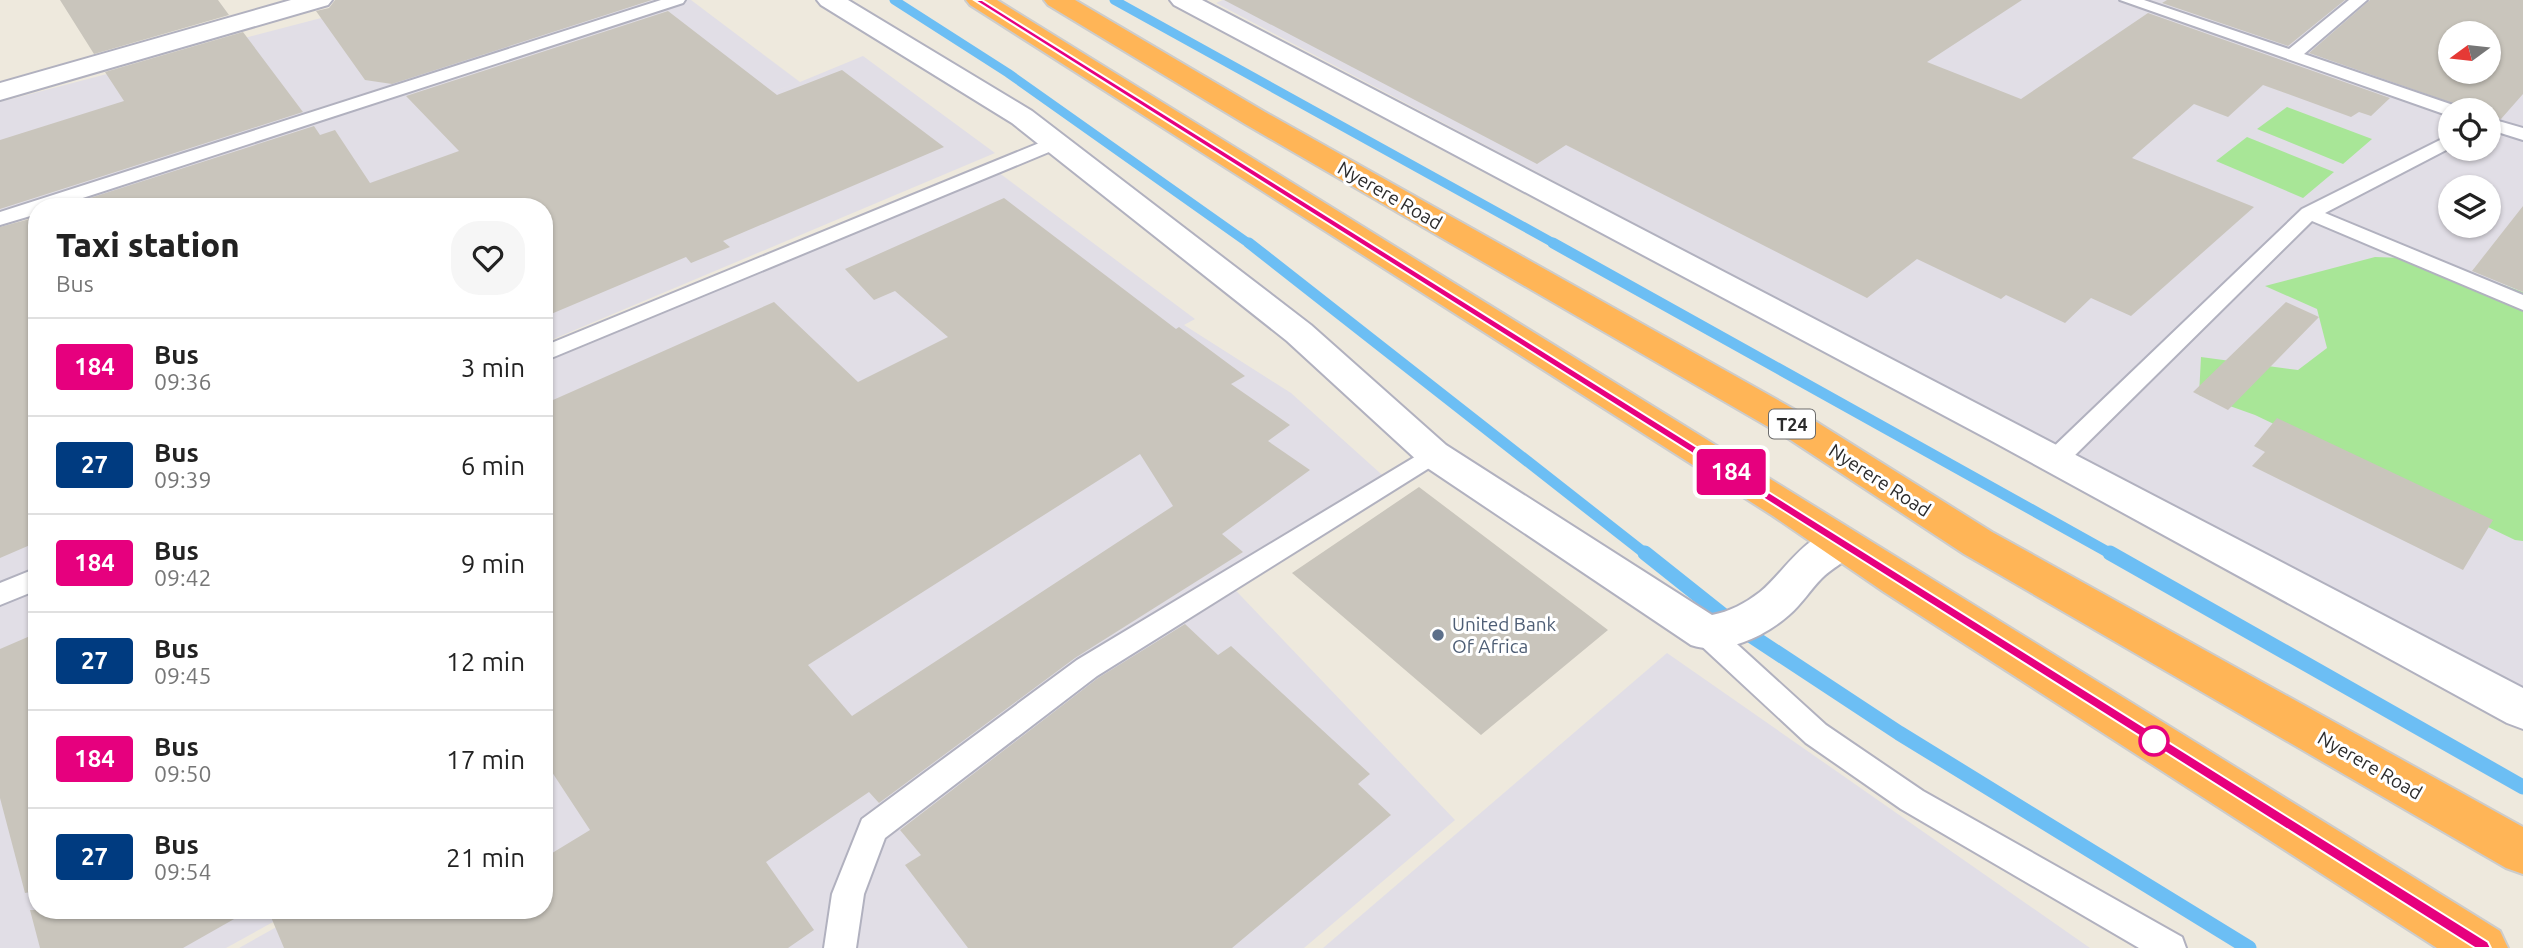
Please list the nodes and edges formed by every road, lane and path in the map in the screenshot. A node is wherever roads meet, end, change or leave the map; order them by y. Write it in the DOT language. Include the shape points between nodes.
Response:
graph roads {
  1 [pos="319,0"];
  2 [pos="677,0"];
  3 [pos="830,0"];
  4 [pos="978,0"];
  5 [pos="1057,0"];
  6 [pos="1183,0"];
  7 [pos="2128,0"];
  8 [pos="2359,0"];
  9 [pos="2292,57"];
  10 [pos="0,92"];
  11 [pos="2438,106"];
  12 [pos="2501,127"];
  13 [pos="2523,134"];
  14 [pos="1054,143"];
  15 [pos="2438,147"];
  16 [pos="66,198"];
  17 [pos="28,210"];
  18 [pos="2309,213"];
  19 [pos="0,219"];
  20 [pos="2523,303"];
  21 [pos="553,350"];
  22 [pos="1433,454"];
  23 [pos="2056,459"];
  24 [pos="1841,543"];
  25 [pos="28,582"];
  26 [pos="0,594"];
  27 [pos="1706,633"];
  28 [pos="2523,710"];
  29 [pos="2523,852"];
  30 [pos="841,948"];
  31 [pos="2170,948"];
  32 [pos="2482,948"];
  1 -- 10 [label="street"];
  2 -- 16 [label="lane"];
  3 -- 14 [label="street" via="1022,117"];
  4 -- 24 [label="highway"];
  5 -- 29 [label="highway, Nyerere Road / T24" via="1802,430 1978,544"];
  6 -- 23 [label="street"];
  7 -- 9 [label="lane"];
  8 -- 9 [label="lane"];
  9 -- 11 [label="lane"];
  12 -- 13 [label="lane"];
  14 -- 21 [label="lane"];
  14 -- 22 [label="street" via="1299,333"];
  15 -- 18 [label="lane"];
  17 -- 19 [label="lane"];
  18 -- 20 [label="lane"];
  18 -- 23 [label="lane"];
  22 -- 27 [label="street"];
  22 -- 30 [label="lane" via="1087,668 873,829 848,894"];
  23 -- 28 [label="street"];
  24 -- 27 [label="street" via="1809,565 1765,609 1738,627"];
  24 -- 32 [label="highway"];
  25 -- 26 [label="lane"];
  27 -- 31 [label="lane" via="1816,734 1912,800"];
}
